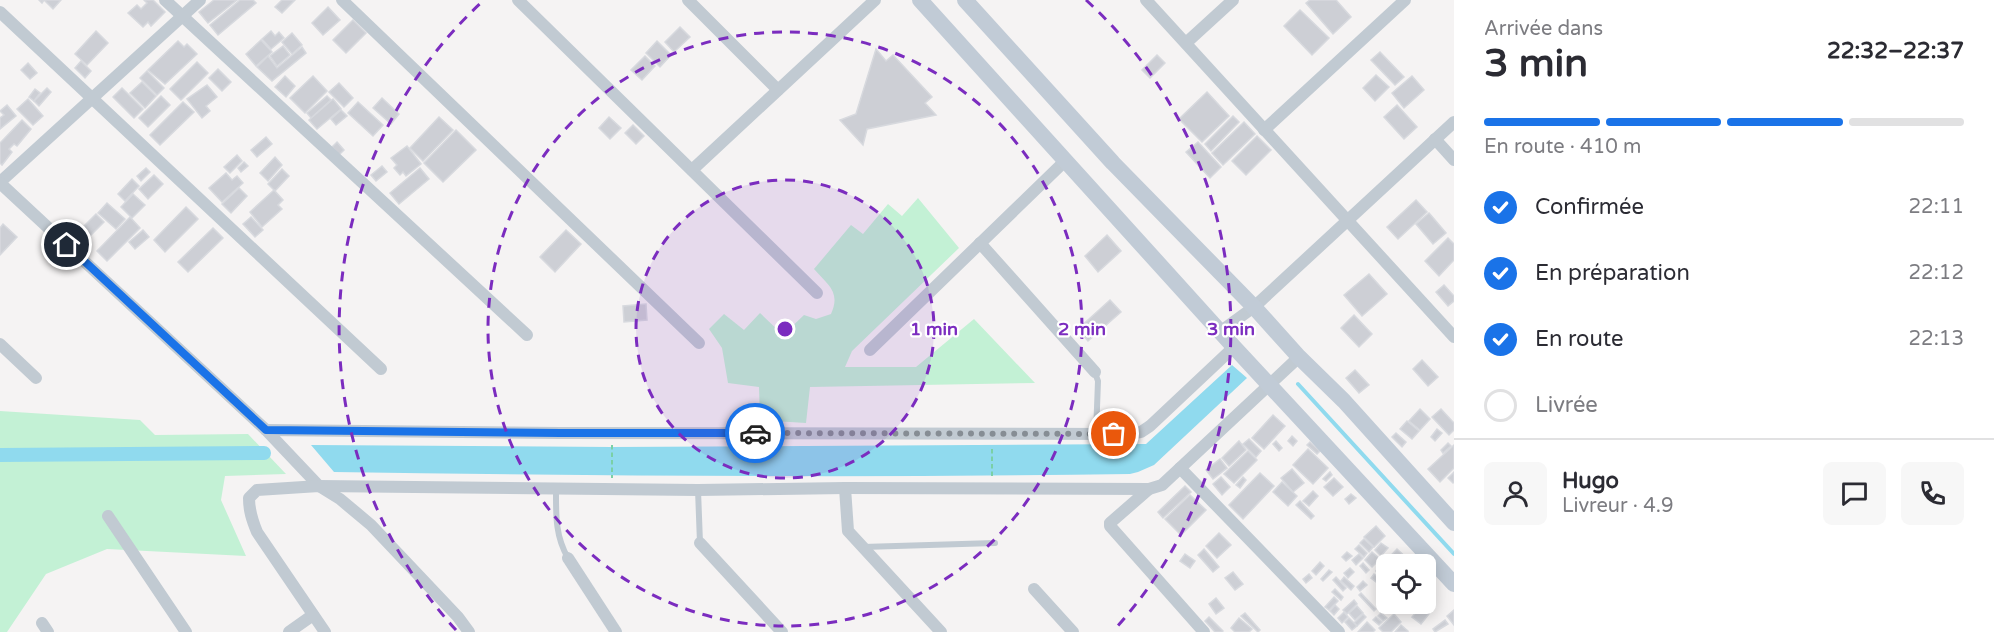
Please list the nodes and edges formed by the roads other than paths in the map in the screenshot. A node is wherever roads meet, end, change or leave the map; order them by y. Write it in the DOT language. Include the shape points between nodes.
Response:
graph roads {
  1 [pos="165,0"];
  2 [pos="200,0"];
  3 [pos="342,0"];
  4 [pos="518,0"];
  5 [pos="688,0"];
  6 [pos="920,0"];
  7 [pos="965,0"];
  8 [pos="1146,0"];
  9 [pos="1233,0"];
  10 [pos="1405,0"];
  11 [pos="867,3"];
  12 [pos="0,12"];
  13 [pos="182,15"];
  14 [pos="1186,43"];
  15 [pos="778,90"];
  16 [pos="92,98"];
  17 [pos="1454,122"];
  18 [pos="1264,130"];
  19 [pos="1435,139"];
  20 [pos="1454,160"];
  21 [pos="1065,161"];
  22 [pos="692,170"];
  23 [pos="0,182"];
  24 [pos="1347,220"];
  25 [pos="980,243"];
  26 [pos="817,293"];
  27 [pos="1254,307"];
  28 [pos="1221,331"];
  29 [pos="527,335"];
  30 [pos="1454,337"];
  31 [pos="699,343"];
  32 [pos="0,344"];
  33 [pos="1234,347"];
  34 [pos="870,350"];
  35 [pos="1299,357"];
  36 [pos="381,369"];
  37 [pos="1095,372"];
  38 [pos="36,378"];
  39 [pos="1269,384"];
  40 [pos="266,430"];
  41 [pos="1096,434"];
  42 [pos="1180,468"];
  43 [pos="319,486"];
  44 [pos="556,488"];
  45 [pos="845,488"];
  46 [pos="1149,489"];
  47 [pos="698,490"];
  48 [pos="108,516"];
  49 [pos="1454,523"];
  50 [pos="700,543"];
  51 [pos="995,543"];
  52 [pos="862,547"];
  53 [pos="568,558"];
  54 [pos="1454,584"];
  55 [pos="1034,590"];
  56 [pos="313,615"];
  57 [pos="186,632"];
  58 [pos="289,632"];
  59 [pos="325,632"];
  60 [pos="469,632"];
  61 [pos="616,632"];
  62 [pos="782,632"];
  63 [pos="941,632"];
  64 [pos="1073,632"];
  65 [pos="1204,632"];
  66 [pos="1339,632"];
  1 -- 13 [label="street"];
  2 -- 13 [label="street"];
  3 -- 31 [label="street"];
  4 -- 22 [label="street"];
  5 -- 15 [label="street"];
  6 -- 21 [label="street"];
  7 -- 27 [label="street" via="1113,163"];
  8 -- 14 [label="street"];
  9 -- 14 [label="street"];
  10 -- 18 [label="street"];
  11 -- 15 [label="street"];
  12 -- 16 [label="street"];
  13 -- 16 [label="street"];
  13 -- 29 [label="street"];
  14 -- 18 [label="street"];
  15 -- 22 [label="street"];
  16 -- 23 [label="street"];
  16 -- 36 [label="street"];
  17 -- 19 [label="street"];
  18 -- 24 [label="street"];
  19 -- 20 [label="street"];
  19 -- 24 [label="street"];
  21 -- 25 [label="street"];
  21 -- 28 [label="street"];
  22 -- 26 [label="street"];
  23 -- 40 [label="street"];
  24 -- 27 [label="street"];
  24 -- 30 [label="street"];
  25 -- 34 [label="street"];
  25 -- 37 [label="street"];
  27 -- 28 [label="street"];
  27 -- 35 [label="street"];
  28 -- 33 [label="street"];
  32 -- 38 [label="street"];
  33 -- 39 [label="street"];
  33 -- 41 [label="street" via="1141,432"];
  35 -- 39 [label="street"];
  35 -- 49 [label="street"];
  37 -- 41 [label="lane"];
  39 -- 42 [label="street"];
  39 -- 54 [label="street"];
  40 -- 41 [label="street"];
  40 -- 43 [label="street"];
  42 -- 46 [label="street" via="1161,485"];
  42 -- 66 [label="street"];
  43 -- 44 [label="street"];
  43 -- 56 [label="street" via="257,490 249,498 257,532"];
  43 -- 60 [label="street" via="370,525"];
  44 -- 47 [label="street"];
  44 -- 53 [label="lane" via="556,522"];
  45 -- 46 [label="street"];
  45 -- 47 [label="street"];
  45 -- 52 [label="street" via="848,531"];
  46 -- 65 [label="street" via="1110,526"];
  47 -- 50 [label="lane"];
  48 -- 57 [label="street"];
  50 -- 62 [label="street"];
  51 -- 52 [label="lane"];
  52 -- 63 [label="street"];
  53 -- 61 [label="street"];
  55 -- 64 [label="street"];
  56 -- 58 [label="street"];
  56 -- 59 [label="street"];
}
